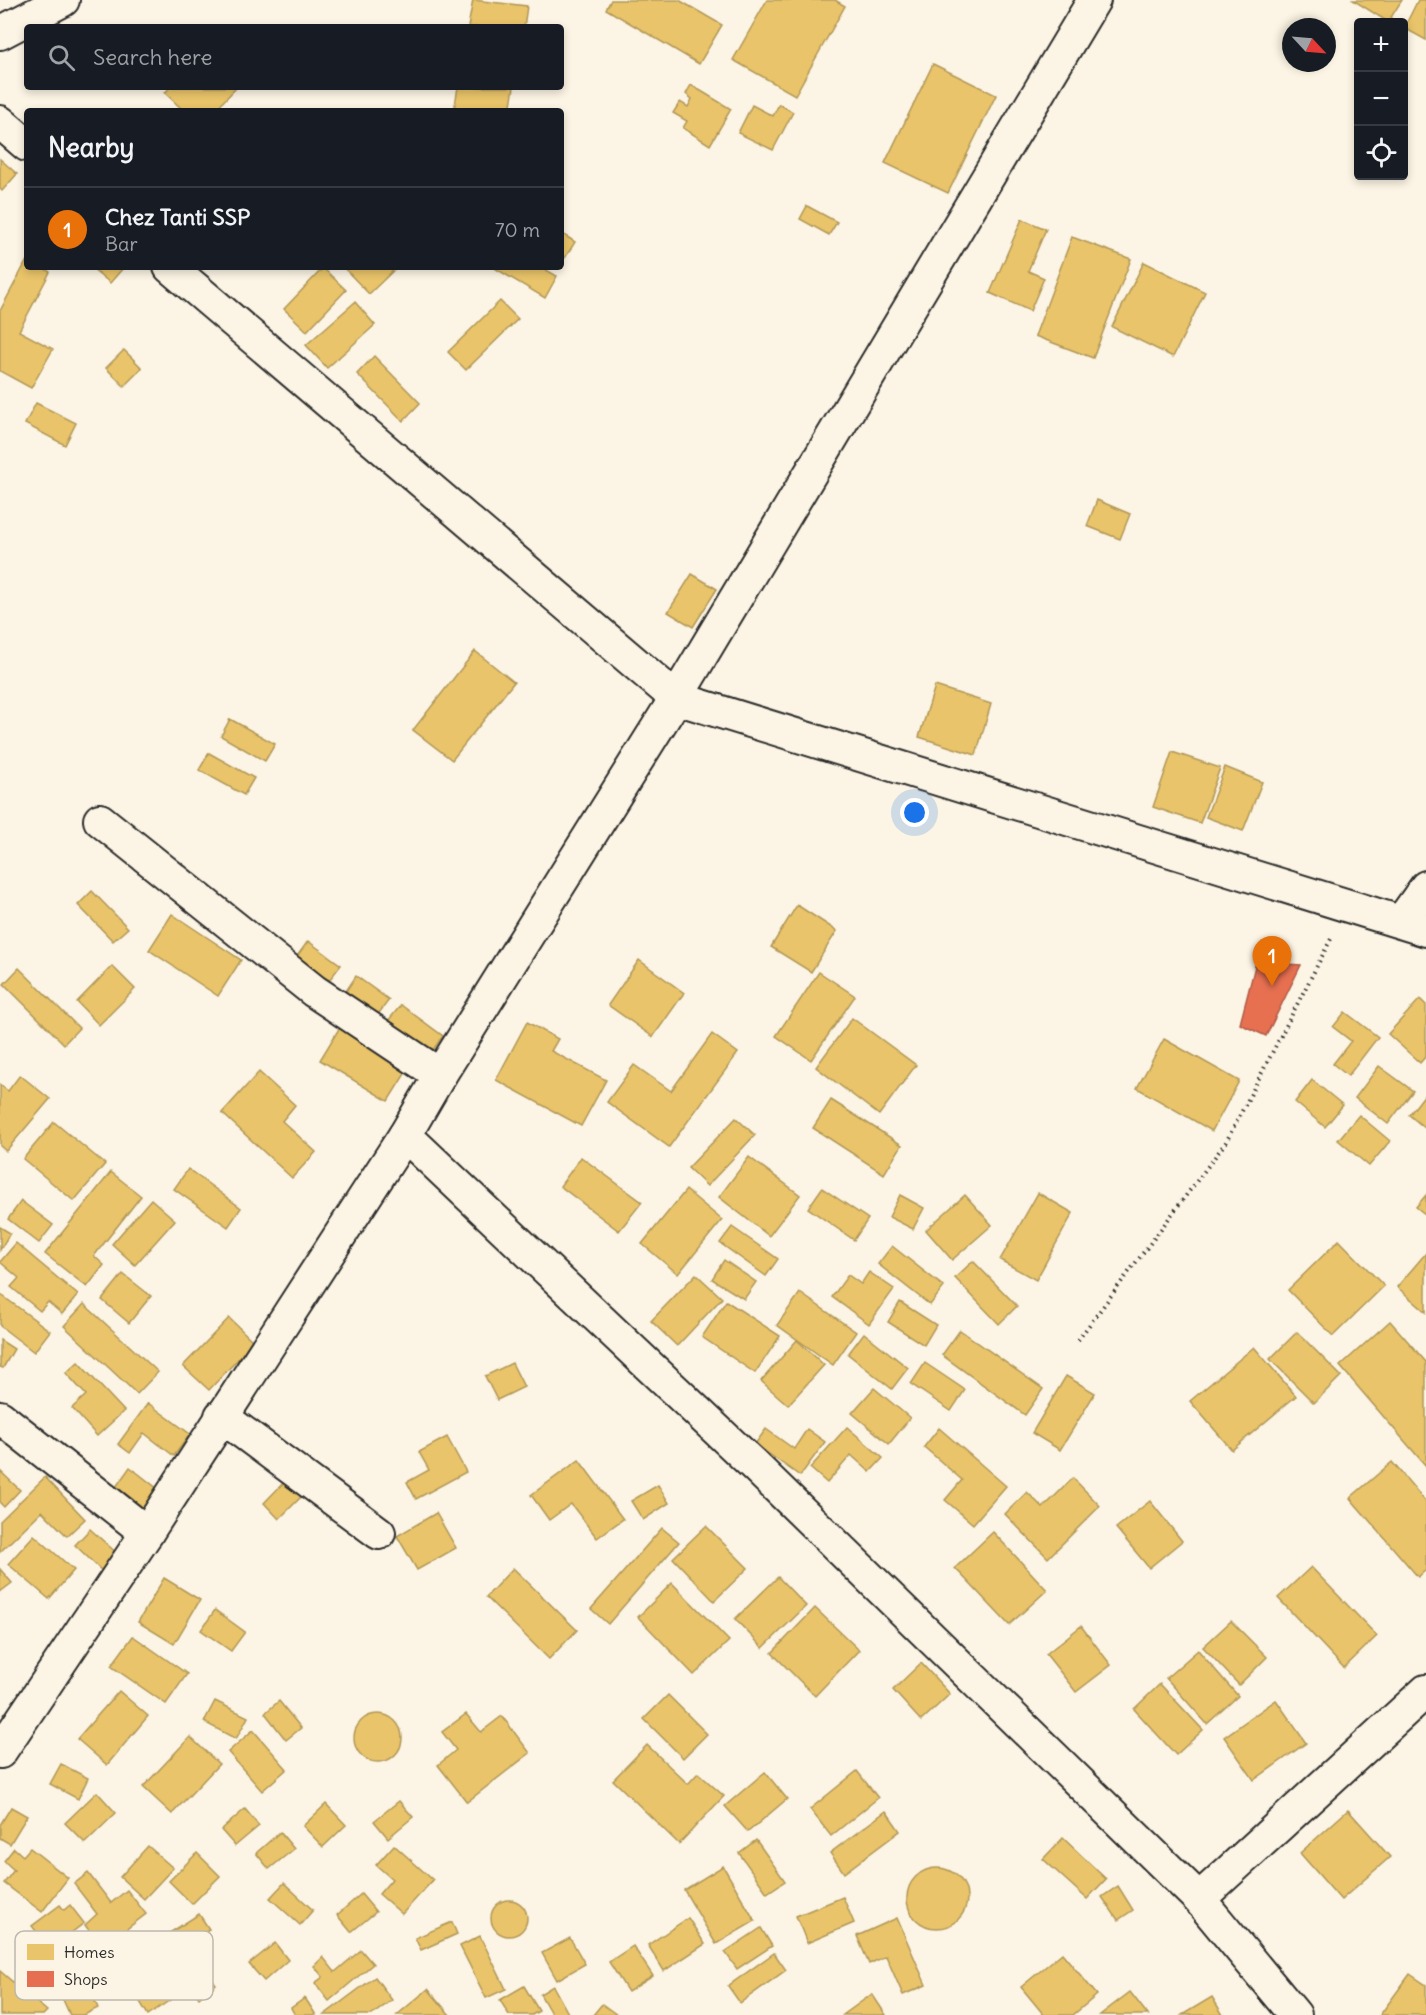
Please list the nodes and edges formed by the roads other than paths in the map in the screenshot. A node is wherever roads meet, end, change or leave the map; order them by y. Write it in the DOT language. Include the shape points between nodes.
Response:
graph roads {
  1 [pos="63,0"];
  2 [pos="1094,0"];
  3 [pos="0,33"];
  4 [pos="0,122"];
  5 [pos="24,142"];
  6 [pos="174,270"];
  7 [pos="676,698"];
  8 [pos="100,820"];
  9 [pos="1426,887"];
  10 [pos="1414,926"];
  11 [pos="440,1075"];
  12 [pos="405,1135"];
  13 [pos="220,1416"];
  14 [pos="0,1417"];
  15 [pos="147,1533"];
  16 [pos="379,1533"];
  17 [pos="1426,1691"];
  18 [pos="0,1752"];
  19 [pos="1199,1899"];
  20 [pos="1295,2015"];
  1 -- 3 [label="street"];
  2 -- 7 [label="street"];
  4 -- 5 [label="street"];
  6 -- 7 [label="street"];
  7 -- 10 [label="street"];
  7 -- 11 [label="street"];
  8 -- 11 [label="street" via="314,991"];
  9 -- 10 [label="street"];
  11 -- 12 [label="street"];
  12 -- 13 [label="street"];
  12 -- 19 [label="street" via="756,1467"];
  13 -- 15 [label="street"];
  13 -- 16 [label="street"];
  14 -- 15 [label="street"];
  15 -- 18 [label="street"];
  17 -- 19 [label="street"];
  19 -- 20 [label="street"];
}
